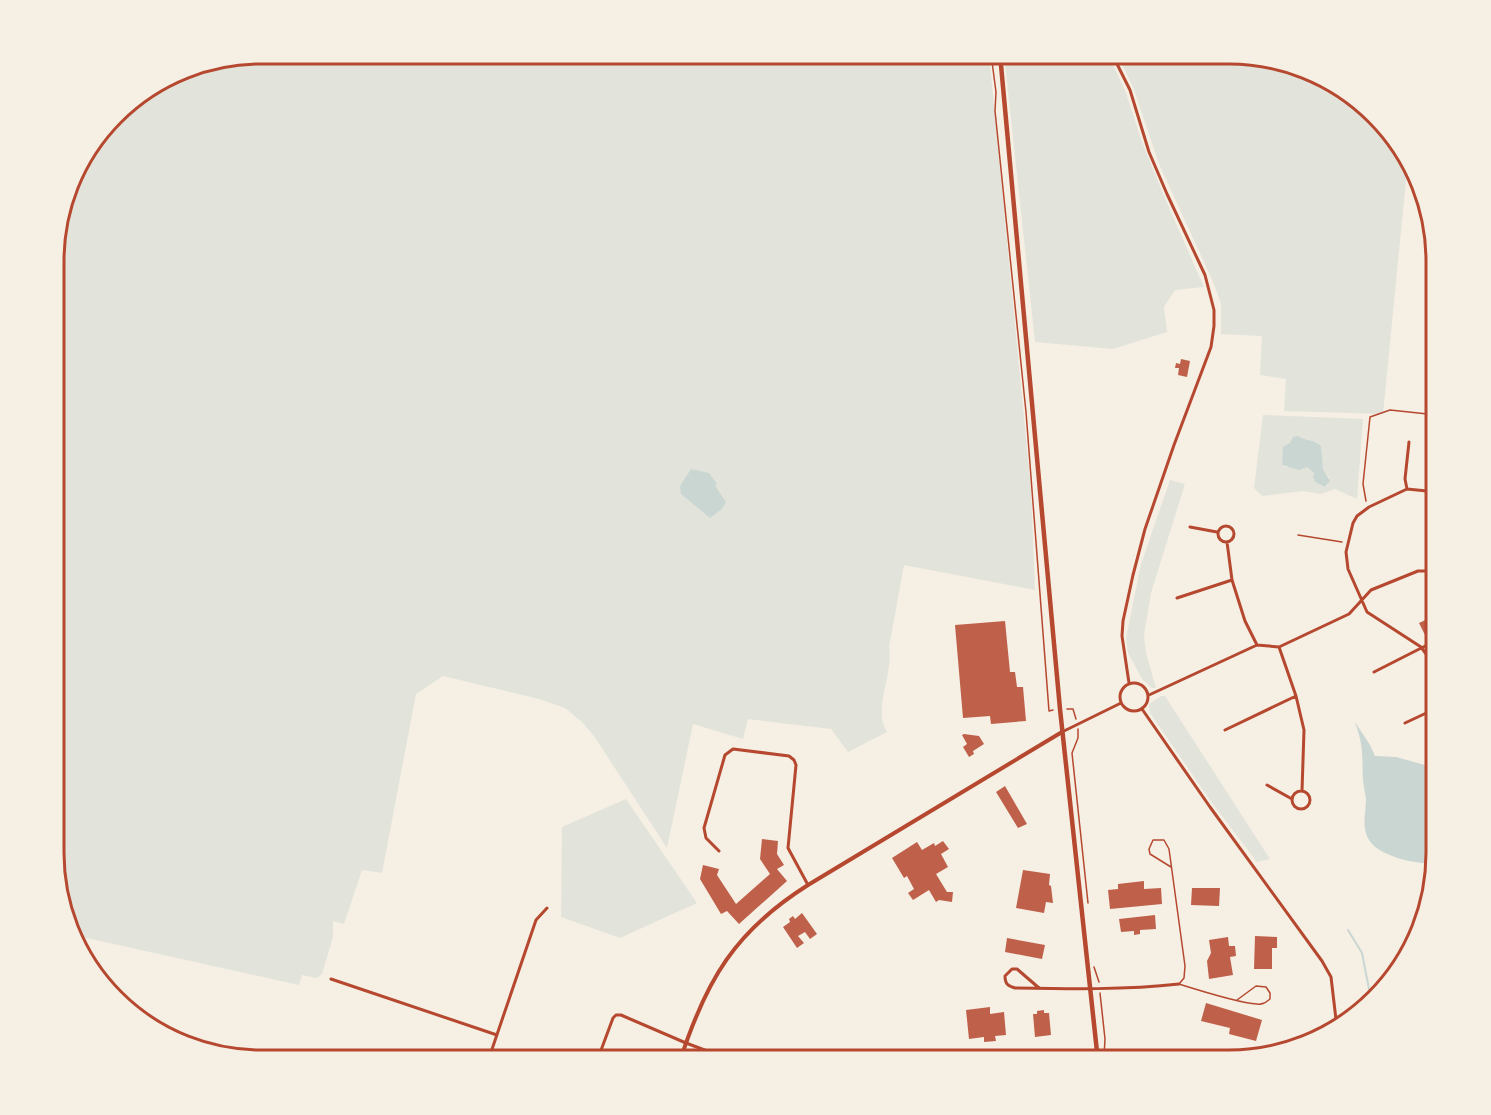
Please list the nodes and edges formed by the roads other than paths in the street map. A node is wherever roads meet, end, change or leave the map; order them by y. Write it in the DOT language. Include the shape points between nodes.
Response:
graph roads {
  1 [pos="1001,65"];
  2 [pos="1117,65"];
  3 [pos="1409,442"];
  4 [pos="1407,489"];
  5 [pos="1426,491"];
  6 [pos="1190,527"];
  7 [pos="1217,532"];
  8 [pos="1227,542"];
  9 [pos="1426,571"];
  10 [pos="1232,580"];
  11 [pos="1177,598"];
  12 [pos="1362,602"];
  13 [pos="1257,645"];
  14 [pos="1426,645"];
  15 [pos="1279,647"];
  16 [pos="1421,647"];
  17 [pos="1426,654"];
  18 [pos="1374,672"];
  19 [pos="1129,683"];
  20 [pos="1149,695"];
  21 [pos="1296,696"];
  22 [pos="1121,703"];
  23 [pos="1142,709"];
  24 [pos="1426,713"];
  25 [pos="1405,723"];
  26 [pos="1225,730"];
  27 [pos="1062,732"];
  28 [pos="1267,785"];
  29 [pos="1302,791"];
  30 [pos="1292,799"];
  31 [pos="719,851"];
  32 [pos="1171,867"];
  33 [pos="808,885"];
  34 [pos="547,908"];
  35 [pos="331,979"];
  36 [pos="1179,984"];
  37 [pos="1039,988"];
  38 [pos="1089,988"];
  39 [pos="1236,999"];
  40 [pos="1336,1019"];
  41 [pos="497,1035"];
  42 [pos="686,1043"];
  43 [pos="492,1050"];
  44 [pos="601,1050"];
  45 [pos="684,1050"];
  46 [pos="705,1050"];
  47 [pos="1097,1050"];
  1 -- 27 [label="main road"];
  2 -- 19 [label="street" via="1130,90 1149,152 1194,249 1211,295 1214,326 1211,347 1170,454 1133,575 1122,636"];
  3 -- 4 [label="street"];
  4 -- 5 [label="street"];
  4 -- 12 [label="street" via="1369,507 1353,523 1347,543 1348,569"];
  6 -- 7 [label="street"];
  7 -- 8 [label="street" via="1220,540"];
  7 -- 8 [label="street" via="1221,526 1232,528 1234,537"];
  8 -- 10 [label="street"];
  9 -- 12 [label="street" via="1371,590"];
  10 -- 11 [label="street"];
  10 -- 13 [label="street"];
  12 -- 15 [label="street" via="1349,614"];
  12 -- 16 [label="street" via="1367,612"];
  13 -- 15 [label="street"];
  13 -- 20 [label="street"];
  14 -- 16 [label="street"];
  15 -- 21 [label="street"];
  16 -- 17 [label="street"];
  16 -- 18 [label="street"];
  19 -- 20 [label="street" via="1142,685"];
  19 -- 22 [label="street" via="1120,693"];
  20 -- 23 [label="street"];
  21 -- 26 [label="street"];
  21 -- 29 [label="street" via="1304,730"];
  22 -- 23 [label="street" via="1128,710"];
  22 -- 27 [label="street"];
  23 -- 40 [label="street" via="1322,961 1331,976"];
  24 -- 25 [label="street"];
  27 -- 33 [label="street"];
  27 -- 38 [label="main road"];
  28 -- 30 [label="street"];
  29 -- 30 [label="street"];
  29 -- 30 [label="street" via="1309,796 1305,808 1295,807"];
  31 -- 33 [label="street" via="706,838 705,828 725,755 733,749 789,756 796,765 788,848"];
  32 -- 32 [label="lane" via="1167,844 1164,840 1153,840 1150,854"];
  32 -- 36 [label="lane" via="1185,966"];
  33 -- 42 [label="street" via="763,918 729,956 704,996"];
  34 -- 41 [label="street" via="536,920"];
  35 -- 41 [label="street"];
  36 -- 38 [label="street"];
  36 -- 39 [label="lane"];
  37 -- 37 [label="street" via="1017,969 1005,976 1009,986"];
  37 -- 38 [label="street"];
  38 -- 47 [label="main road"];
  39 -- 39 [label="lane" via="1265,1004 1270,993 1266,987 1257,986"];
  41 -- 43 [label="street"];
  42 -- 44 [label="street" via="616,1015"];
  42 -- 45 [label="street"];
  42 -- 46 [label="street"];
}
